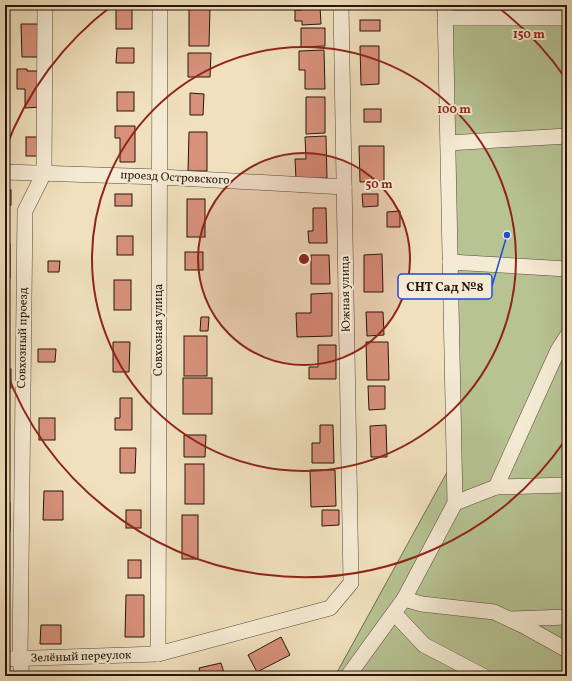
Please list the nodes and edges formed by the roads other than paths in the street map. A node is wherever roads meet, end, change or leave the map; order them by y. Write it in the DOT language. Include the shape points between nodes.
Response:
graph roads {
  1 [pos="45,5"];
  2 [pos="160,5"];
  3 [pos="341,5"];
  4 [pos="445,11"];
  5 [pos="567,18"];
  6 [pos="567,136"];
  7 [pos="448,143"];
  8 [pos="5,172"];
  9 [pos="44,173"];
  10 [pos="160,177"];
  11 [pos="344,187"];
  12 [pos="450,262"];
  13 [pos="567,269"];
  14 [pos="567,336"];
  15 [pos="563,350"];
  16 [pos="567,485"];
  17 [pos="496,487"];
  18 [pos="455,503"];
  19 [pos="351,583"];
  20 [pos="404,599"];
  21 [pos="394,613"];
  22 [pos="567,617"];
  23 [pos="510,619"];
  24 [pos="567,650"];
  25 [pos="158,654"];
  26 [pos="12,659"];
  27 [pos="22,676"];
  28 [pos="348,676"];
  29 [pos="482,676"];
  1 -- 9 [label="street, Совхозный проезд"];
  2 -- 10 [label="street, Совхозная улица"];
  3 -- 11 [label="street, Южная улица"];
  4 -- 5 [label="street"];
  4 -- 7 [label="street"];
  6 -- 7 [label="street"];
  7 -- 12 [label="street"];
  8 -- 9 [label="street, проезд Островского"];
  9 -- 10 [label="street, проезд Островского"];
  9 -- 26 [label="street, Совхозный проезд" via="25,212"];
  10 -- 11 [label="street, проезд Островского"];
  10 -- 25 [label="street, Совхозная улица"];
  11 -- 19 [label="street, Южная улица"];
  12 -- 13 [label="street"];
  12 -- 18 [label="street"];
  14 -- 15 [label="street"];
  15 -- 17 [label="street"];
  16 -- 17 [label="street"];
  17 -- 18 [label="street"];
  18 -- 20 [label="street"];
  19 -- 25 [label="street, Зелёный переулок" via="330,608"];
  20 -- 21 [label="street"];
  20 -- 23 [label="street" via="422,604 494,612"];
  21 -- 28 [label="street"];
  21 -- 29 [label="street" via="424,645"];
  22 -- 23 [label="street"];
  23 -- 24 [label="street"];
  25 -- 26 [label="street, Зелёный переулок"];
  26 -- 27 [label="street, Совхозный проезд"];
}
